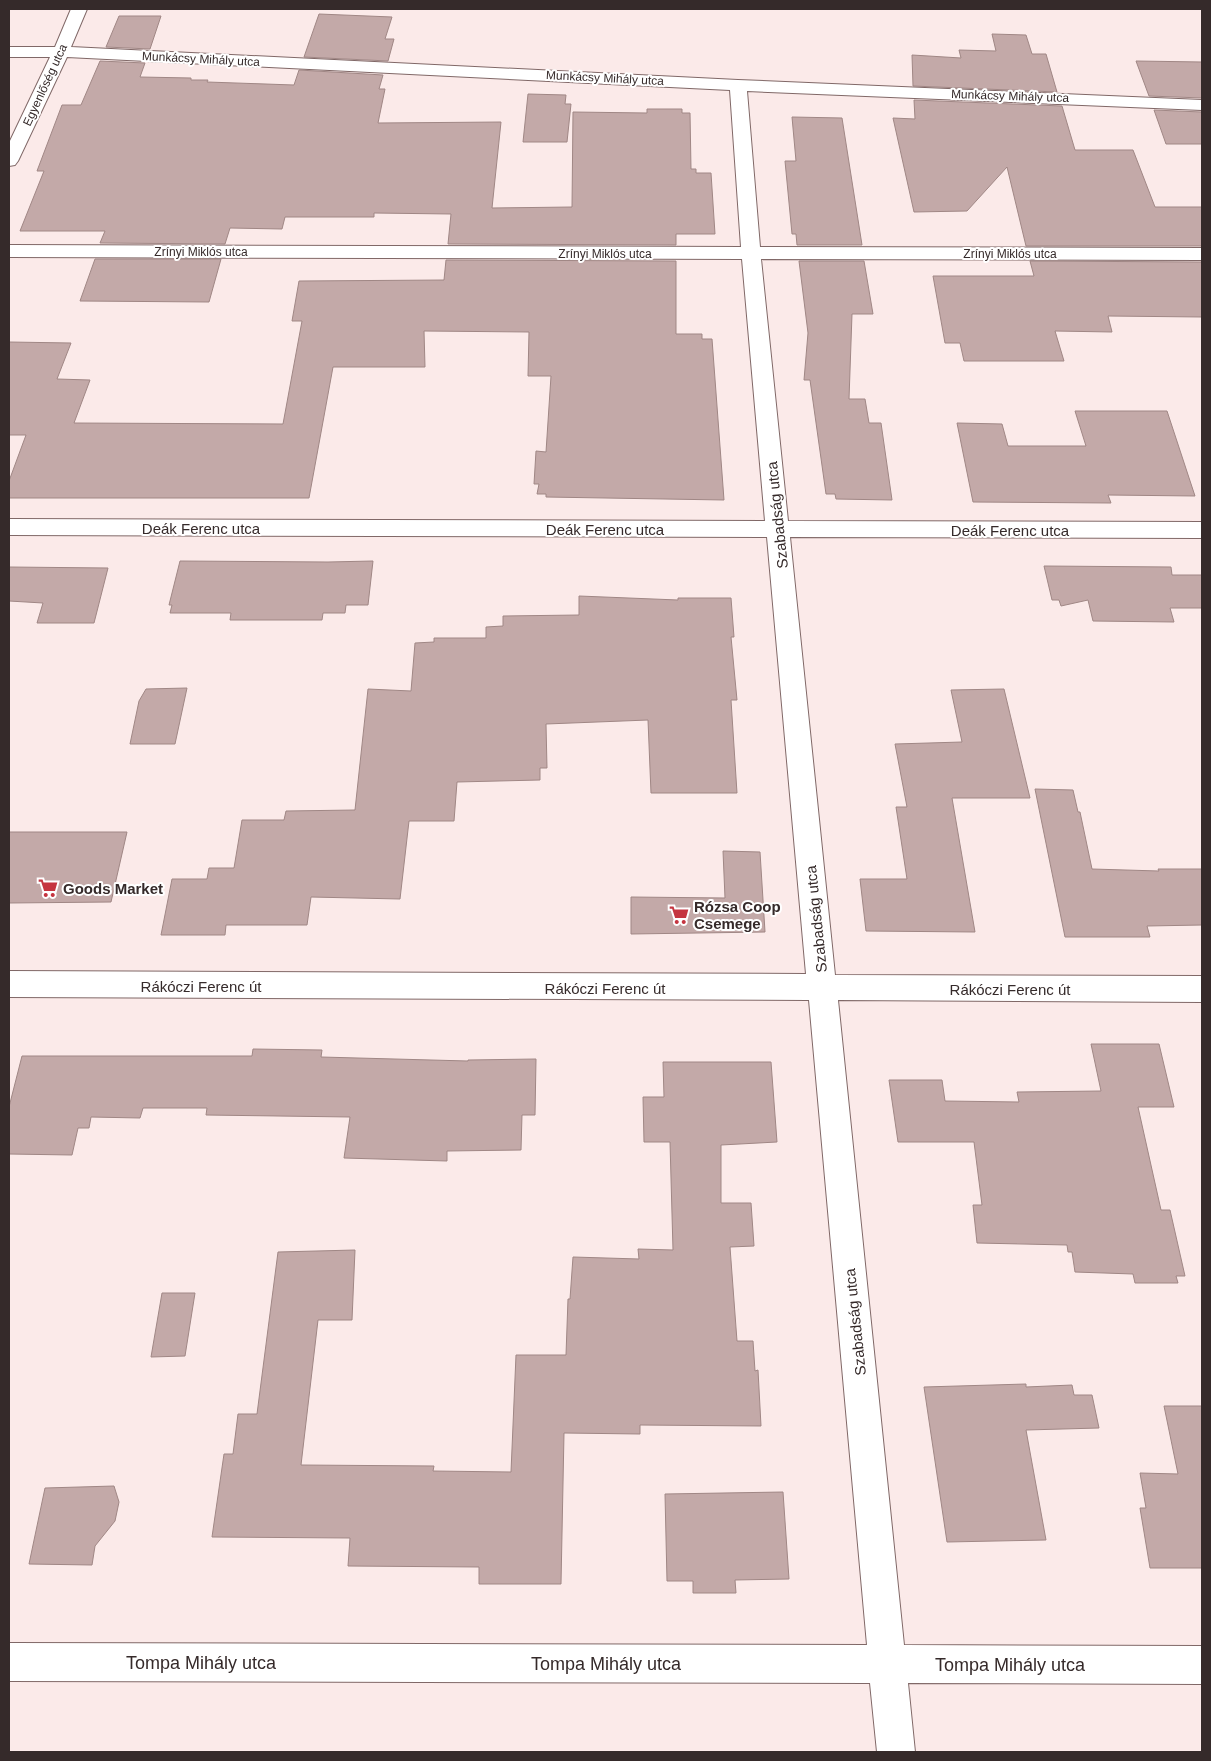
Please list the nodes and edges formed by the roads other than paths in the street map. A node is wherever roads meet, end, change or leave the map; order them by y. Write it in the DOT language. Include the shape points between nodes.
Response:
graph roads {
  1 [pos="79,9"];
  2 [pos="9,52"];
  3 [pos="61,52"];
  4 [pos="738,85"];
  5 [pos="1202,105"];
  6 [pos="9,161"];
  7 [pos="9,251"];
  8 [pos="1202,254"];
  9 [pos="751,255"];
  10 [pos="9,527"];
  11 [pos="778,530"];
  12 [pos="1202,530"];
  13 [pos="9,984"];
  14 [pos="822,989"];
  15 [pos="1202,989"];
  16 [pos="9,1662"];
  17 [pos="888,1664"];
  18 [pos="1202,1665"];
  19 [pos="896,1752"];
  1 -- 3 [label="street, Egyenlőség utca"];
  2 -- 3 [label="street, Munkácsy Mihály utca"];
  3 -- 4 [label="street, Munkácsy Mihály utca"];
  3 -- 6 [label="street, Egyenlőség utca"];
  4 -- 5 [label="street, Munkácsy Mihály utca"];
  4 -- 9 [label="street, Szabadság utca"];
  7 -- 9 [label="street, Zrínyi Miklós utca"];
  8 -- 9 [label="street, Zrínyi Miklós utca"];
  9 -- 11 [label="street, Szabadság utca"];
  10 -- 11 [label="street, Deák Ferenc utca"];
  11 -- 12 [label="street, Deák Ferenc utca"];
  11 -- 14 [label="street, Szabadság utca"];
  13 -- 14 [label="street, Rákóczi Ferenc út"];
  14 -- 15 [label="street, Rákóczi Ferenc út"];
  14 -- 17 [label="street, Szabadság utca"];
  16 -- 17 [label="street, Tompa Mihály utca"];
  17 -- 18 [label="street, Tompa Mihály utca"];
  17 -- 19 [label="street, Szabadság utca"];
}
